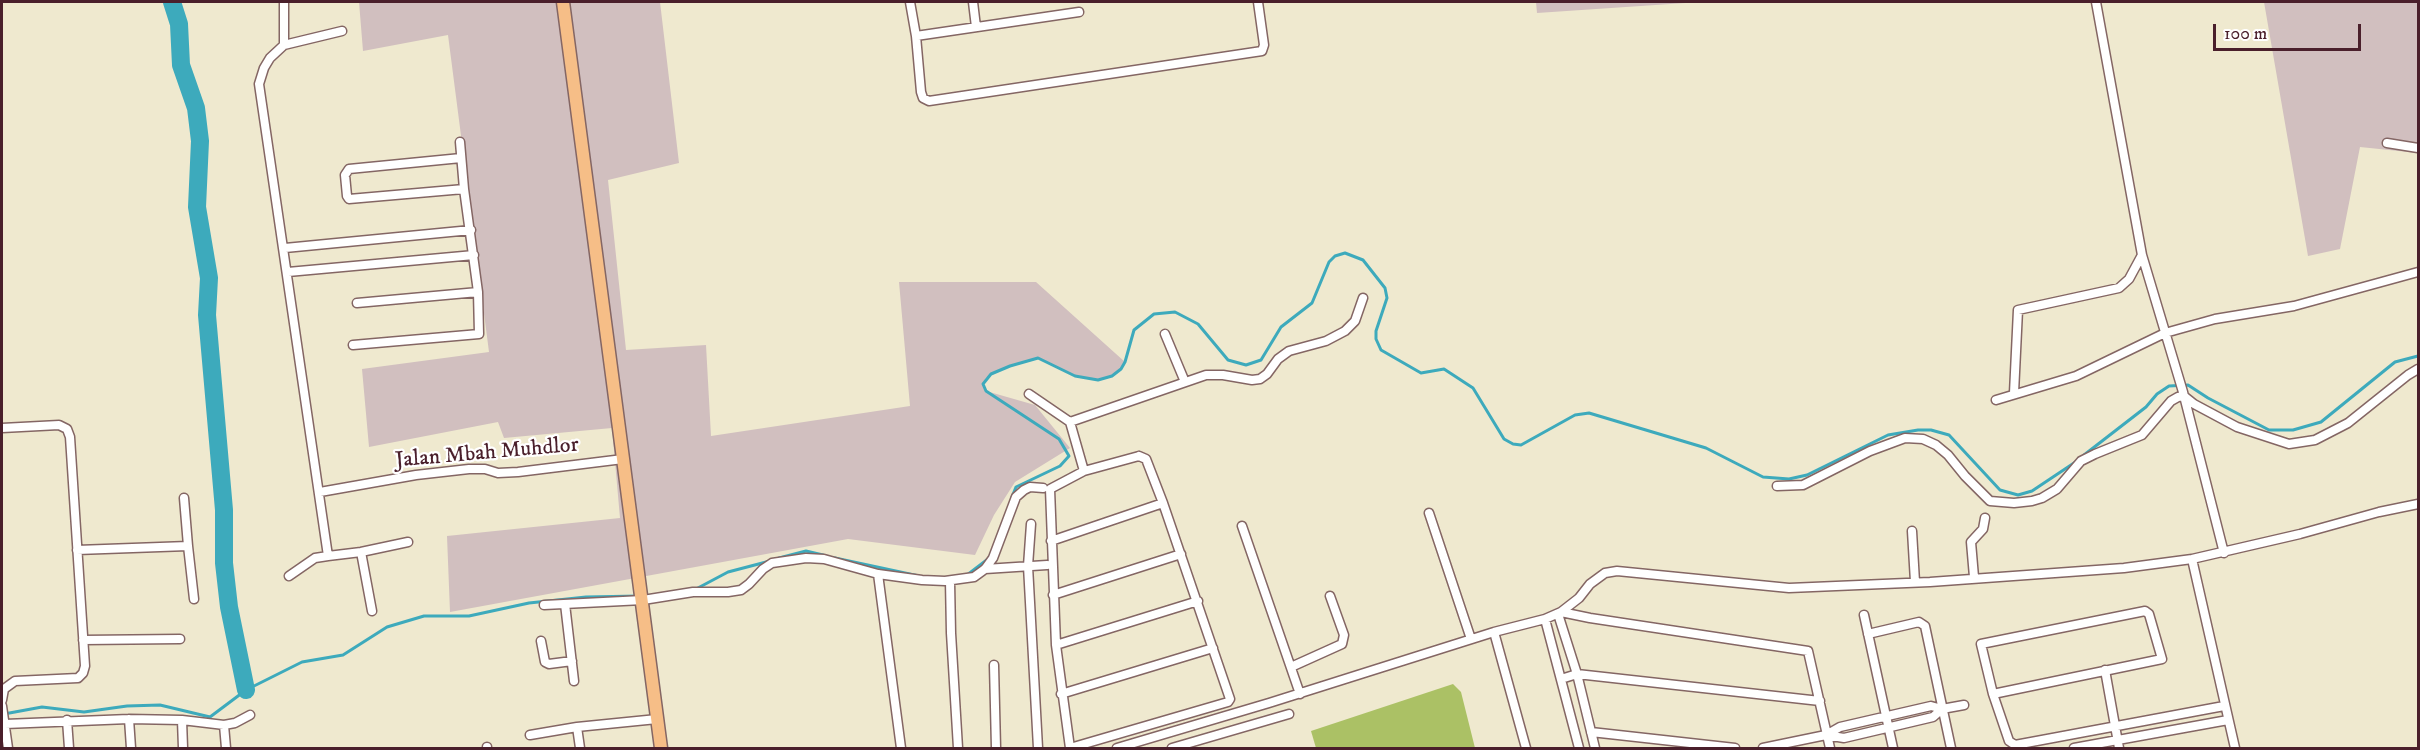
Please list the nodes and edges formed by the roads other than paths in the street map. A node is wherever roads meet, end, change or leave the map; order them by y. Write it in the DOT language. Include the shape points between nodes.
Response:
graph roads {
  1 [pos="284,2"];
  2 [pos="563,2"];
  3 [pos="910,2"];
  4 [pos="974,2"];
  5 [pos="1258,2"];
  6 [pos="2096,2"];
  7 [pos="1079,12"];
  8 [pos="976,27"];
  9 [pos="342,31"];
  10 [pos="916,36"];
  11 [pos="284,45"];
  12 [pos="460,142"];
  13 [pos="2387,143"];
  14 [pos="2418,148"];
  15 [pos="461,158"];
  16 [pos="464,189"];
  17 [pos="471,230"];
  18 [pos="285,248"];
  19 [pos="474,255"];
  20 [pos="2142,255"];
  21 [pos="288,272"];
  22 [pos="2418,272"];
  23 [pos="478,291"];
  24 [pos="1363,298"];
  25 [pos="357,303"];
  26 [pos="2165,333"];
  27 [pos="1165,334"];
  28 [pos="353,345"];
  29 [pos="2418,369"];
  30 [pos="1185,382"];
  31 [pos="2014,393"];
  32 [pos="1029,394"];
  33 [pos="2183,394"];
  34 [pos="1996,400"];
  35 [pos="1070,422"];
  36 [pos="2,428"];
  37 [pos="623,459"];
  38 [pos="1084,471"];
  39 [pos="1777,486"];
  40 [pos="1043,488"];
  41 [pos="320,492"];
  42 [pos="184,498"];
  43 [pos="1164,503"];
  44 [pos="2418,504"];
  45 [pos="1429,513"];
  46 [pos="1985,518"];
  47 [pos="1031,524"];
  48 [pos="1242,526"];
  49 [pos="1912,531"];
  50 [pos="408,542"];
  51 [pos="1051,542"];
  52 [pos="188,546"];
  53 [pos="77,550"];
  54 [pos="361,552"];
  55 [pos="2224,552"];
  56 [pos="1181,554"];
  57 [pos="328,556"];
  58 [pos="2192,560"];
  59 [pos="1047,565"];
  60 [pos="1028,566"];
  61 [pos="986,569"];
  62 [pos="878,574"];
  63 [pos="289,576"];
  64 [pos="1974,577"];
  65 [pos="950,581"];
  66 [pos="1915,582"];
  67 [pos="1053,595"];
  68 [pos="1330,596"];
  69 [pos="642,598"];
  70 [pos="194,599"];
  71 [pos="1198,601"];
  72 [pos="565,604"];
  73 [pos="544,605"];
  74 [pos="372,611"];
  75 [pos="1559,613"];
  76 [pos="1864,615"];
  77 [pos="1545,619"];
  78 [pos="1494,632"];
  79 [pos="1869,634"];
  80 [pos="180,639"];
  81 [pos="1471,639"];
  82 [pos="83,640"];
  83 [pos="541,640"];
  84 [pos="1056,645"];
  85 [pos="1213,648"];
  86 [pos="572,661"];
  87 [pos="994,665"];
  88 [pos="1291,667"];
  89 [pos="2104,670"];
  90 [pos="1576,674"];
  91 [pos="1561,679"];
  92 [pos="574,681"];
  93 [pos="1993,693"];
  94 [pos="1061,694"];
  95 [pos="1300,694"];
  96 [pos="2,700"];
  97 [pos="1820,701"];
  98 [pos="1269,703"];
  99 [pos="1964,705"];
  100 [pos="2,706"];
  101 [pos="2224,706"];
  102 [pos="1942,710"];
  103 [pos="1289,714"];
  104 [pos="250,715"];
  105 [pos="1886,717"];
  106 [pos="129,719"];
  107 [pos="657,719"];
  108 [pos="1274,719"];
  109 [pos="67,720"];
  110 [pos="182,720"];
  111 [pos="2228,720"];
  112 [pos="4,722"];
  113 [pos="224,725"];
  114 [pos="2115,726"];
  115 [pos="578,727"];
  116 [pos="1888,728"];
  117 [pos="1591,732"];
  118 [pos="530,735"];
  119 [pos="1826,735"];
  120 [pos="1150,744"];
  121 [pos="2118,744"];
  122 [pos="8,748"];
  123 [pos="69,748"];
  124 [pos="131,748"];
  125 [pos="183,748"];
  126 [pos="226,748"];
  127 [pos="580,748"];
  128 [pos="661,748"];
  129 [pos="902,748"];
  130 [pos="958,748"];
  131 [pos="996,748"];
  132 [pos="1038,748"];
  133 [pos="1070,748"];
  134 [pos="1117,748"];
  135 [pos="1172,748"];
  136 [pos="1526,748"];
  137 [pos="1580,748"];
  138 [pos="1595,748"];
  139 [pos="1735,748"];
  140 [pos="1763,748"];
  141 [pos="1830,748"];
  142 [pos="1893,748"];
  143 [pos="1951,748"];
  144 [pos="2074,748"];
  145 [pos="2235,748"];
  1 -- 11 [label="street"];
  2 -- 37 [label="main road"];
  3 -- 10 [label="street"];
  4 -- 8 [label="street"];
  5 -- 10 [label="street" via="1262,51 929,101 921,92"];
  6 -- 20 [label="street"];
  7 -- 8 [label="street"];
  8 -- 10 [label="street"];
  9 -- 11 [label="street"];
  11 -- 18 [label="street" via="270,58 259,84"];
  12 -- 15 [label="street"];
  13 -- 14 [label="street"];
  15 -- 16 [label="street"];
  15 -- 16 [label="street" via="349,169 345,175 347,196 350,199"];
  16 -- 17 [label="street"];
  17 -- 18 [label="street"];
  17 -- 19 [label="street"];
  18 -- 21 [label="street"];
  19 -- 21 [label="street"];
  19 -- 23 [label="street"];
  20 -- 26 [label="street"];
  20 -- 31 [label="street" via="2129,279 2118,288 2018,310"];
  21 -- 41 [label="street"];
  22 -- 26 [label="street" via="2294,306"];
  23 -- 25 [label="street"];
  23 -- 28 [label="street" via="478,334"];
  24 -- 30 [label="street" via="1355,321 1346,331 1289,351 1260,379 1206,375"];
  26 -- 31 [label="street" via="2076,376"];
  26 -- 33 [label="street"];
  27 -- 30 [label="street"];
  29 -- 33 [label="street" via="2348,423 2315,440 2289,444 2237,427"];
  30 -- 35 [label="street"];
  31 -- 34 [label="street"];
  32 -- 35 [label="street"];
  33 -- 39 [label="street" via="2171,401 2142,435 2081,461 2050,494 2032,501 1990,501 1948,454 1923,439 1905,438 1870,450 1803,485"];
  33 -- 55 [label="street"];
  35 -- 38 [label="street"];
  36 -- 53 [label="street" via="59,425 67,429"];
  37 -- 41 [label="street, Jalan Mbah Muhdlor" via="518,472 469,469"];
  37 -- 69 [label="main road"];
  38 -- 43 [label="street" via="1143,456"];
  38 -- 51 [label="street" via="1050,489"];
  40 -- 61 [label="street" via="1030,487 1016,497"];
  41 -- 57 [label="street"];
  42 -- 52 [label="street"];
  43 -- 51 [label="street"];
  43 -- 56 [label="street"];
  44 -- 55 [label="street"];
  45 -- 81 [label="street"];
  46 -- 64 [label="street" via="1983,529 1971,542"];
  47 -- 60 [label="street"];
  48 -- 88 [label="street"];
  49 -- 66 [label="street"];
  50 -- 54 [label="street"];
  51 -- 67 [label="street"];
  52 -- 53 [label="street"];
  52 -- 70 [label="street"];
  53 -- 82 [label="street"];
  54 -- 57 [label="street"];
  54 -- 74 [label="street"];
  55 -- 58 [label="street"];
  56 -- 67 [label="street"];
  56 -- 71 [label="street"];
  57 -- 63 [label="street" via="315,558"];
  58 -- 64 [label="street"];
  58 -- 101 [label="street"];
  59 -- 60 [label="street"];
  60 -- 61 [label="street"];
  60 -- 132 [label="street"];
  61 -- 65 [label="street" via="974,577"];
  62 -- 65 [label="street"];
  62 -- 69 [label="street" via="806,558 772,563 741,590"];
  62 -- 129 [label="street"];
  64 -- 66 [label="street"];
  65 -- 130 [label="street"];
  66 -- 75 [label="street" via="1790,588 1605,573"];
  67 -- 84 [label="street"];
  68 -- 88 [label="street" via="1344,635 1342,644"];
  69 -- 72 [label="street"];
  69 -- 107 [label="main road"];
  71 -- 84 [label="street"];
  71 -- 85 [label="street"];
  72 -- 73 [label="street"];
  72 -- 86 [label="street"];
  75 -- 77 [label="street"];
  75 -- 90 [label="street"];
  75 -- 97 [label="street" via="1803,649 1810,655"];
  76 -- 79 [label="street"];
  77 -- 78 [label="street"];
  77 -- 91 [label="street"];
  78 -- 81 [label="street"];
  78 -- 136 [label="street"];
  79 -- 102 [label="street" via="1923,622"];
  79 -- 105 [label="street"];
  80 -- 82 [label="street"];
  81 -- 95 [label="street"];
  82 -- 96 [label="street" via="85,666 78,678 15,681 4,688"];
  83 -- 86 [label="street" via="545,662"];
  84 -- 94 [label="street"];
  85 -- 94 [label="street"];
  85 -- 133 [label="street" via="1228,702"];
  86 -- 92 [label="street"];
  87 -- 131 [label="street"];
  88 -- 95 [label="street"];
  89 -- 93 [label="street"];
  89 -- 93 [label="street" via="2162,659 2145,611 1981,644"];
  89 -- 114 [label="street"];
  90 -- 91 [label="street"];
  90 -- 97 [label="street"];
  90 -- 117 [label="street"];
  91 -- 137 [label="street"];
  93 -- 114 [label="street" via="2003,729 2015,745"];
  94 -- 133 [label="street"];
  95 -- 98 [label="street"];
  97 -- 119 [label="street"];
  98 -- 108 [label="street"];
  98 -- 120 [label="street"];
  99 -- 102 [label="street"];
  100 -- 112 [label="street"];
  101 -- 111 [label="street"];
  101 -- 114 [label="street"];
  102 -- 105 [label="street" via="1931,706"];
  102 -- 116 [label="street" via="1933,717"];
  102 -- 143 [label="street"];
  103 -- 108 [label="street"];
  104 -- 113 [label="street"];
  105 -- 116 [label="street"];
  105 -- 119 [label="street" via="1840,727"];
  106 -- 109 [label="street"];
  106 -- 110 [label="street"];
  106 -- 124 [label="street"];
  107 -- 115 [label="street"];
  107 -- 128 [label="main road"];
  108 -- 135 [label="street"];
  109 -- 112 [label="street"];
  109 -- 123 [label="street"];
  110 -- 113 [label="street"];
  110 -- 125 [label="street"];
  111 -- 121 [label="street"];
  111 -- 145 [label="street"];
  112 -- 122 [label="street"];
  113 -- 126 [label="street"];
  114 -- 121 [label="street"];
  115 -- 118 [label="street"];
  115 -- 127 [label="street"];
  116 -- 119 [label="street" via="1844,738"];
  116 -- 142 [label="street"];
  117 -- 138 [label="street"];
  117 -- 139 [label="street"];
  119 -- 140 [label="street"];
  119 -- 141 [label="street"];
  120 -- 134 [label="street"];
  121 -- 144 [label="street"];
}
